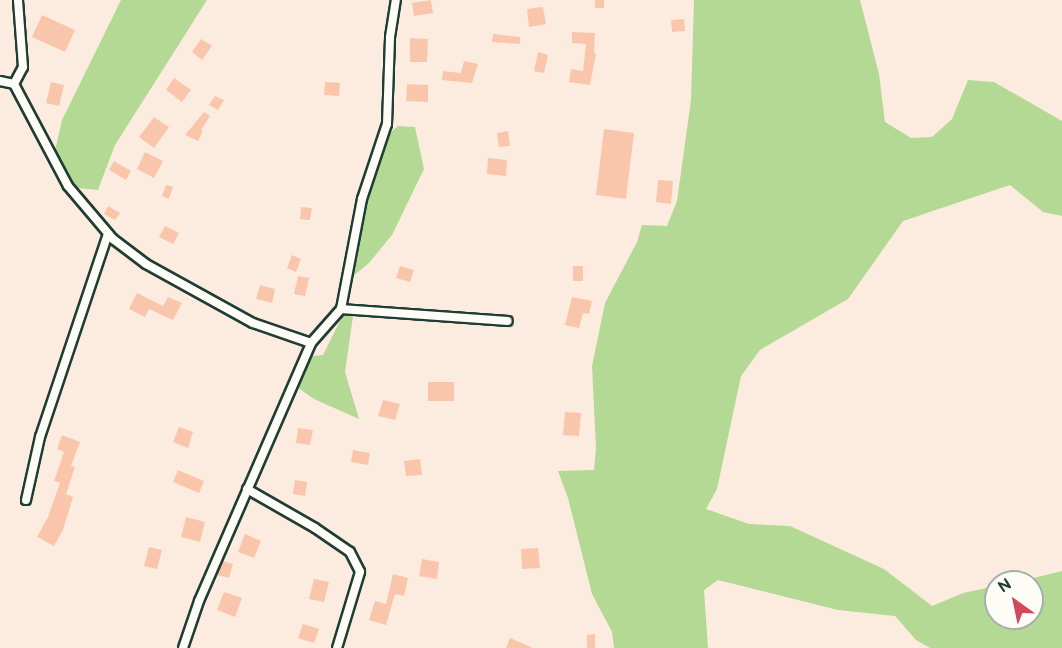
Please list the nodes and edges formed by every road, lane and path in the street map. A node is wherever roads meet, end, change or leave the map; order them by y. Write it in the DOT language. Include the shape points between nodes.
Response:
graph roads {
  1 [pos="18,0"];
  2 [pos="396,0"];
  3 [pos="0,81"];
  4 [pos="14,84"];
  5 [pos="108,234"];
  6 [pos="341,309"];
  7 [pos="508,321"];
  8 [pos="311,343"];
  9 [pos="247,489"];
  10 [pos="26,500"];
  11 [pos="183,648"];
  12 [pos="337,648"];
  1 -- 4 [label="street" via="23,67"];
  2 -- 6 [label="street" via="390,37 387,124 363,199"];
  3 -- 4 [label="street"];
  4 -- 5 [label="street" via="68,186"];
  5 -- 8 [label="street" via="146,264 253,324"];
  5 -- 10 [label="street" via="40,437"];
  6 -- 7 [label="street"];
  6 -- 8 [label="street"];
  8 -- 9 [label="street"];
  9 -- 11 [label="street"];
  9 -- 12 [label="street" via="350,552 360,572"];
}
